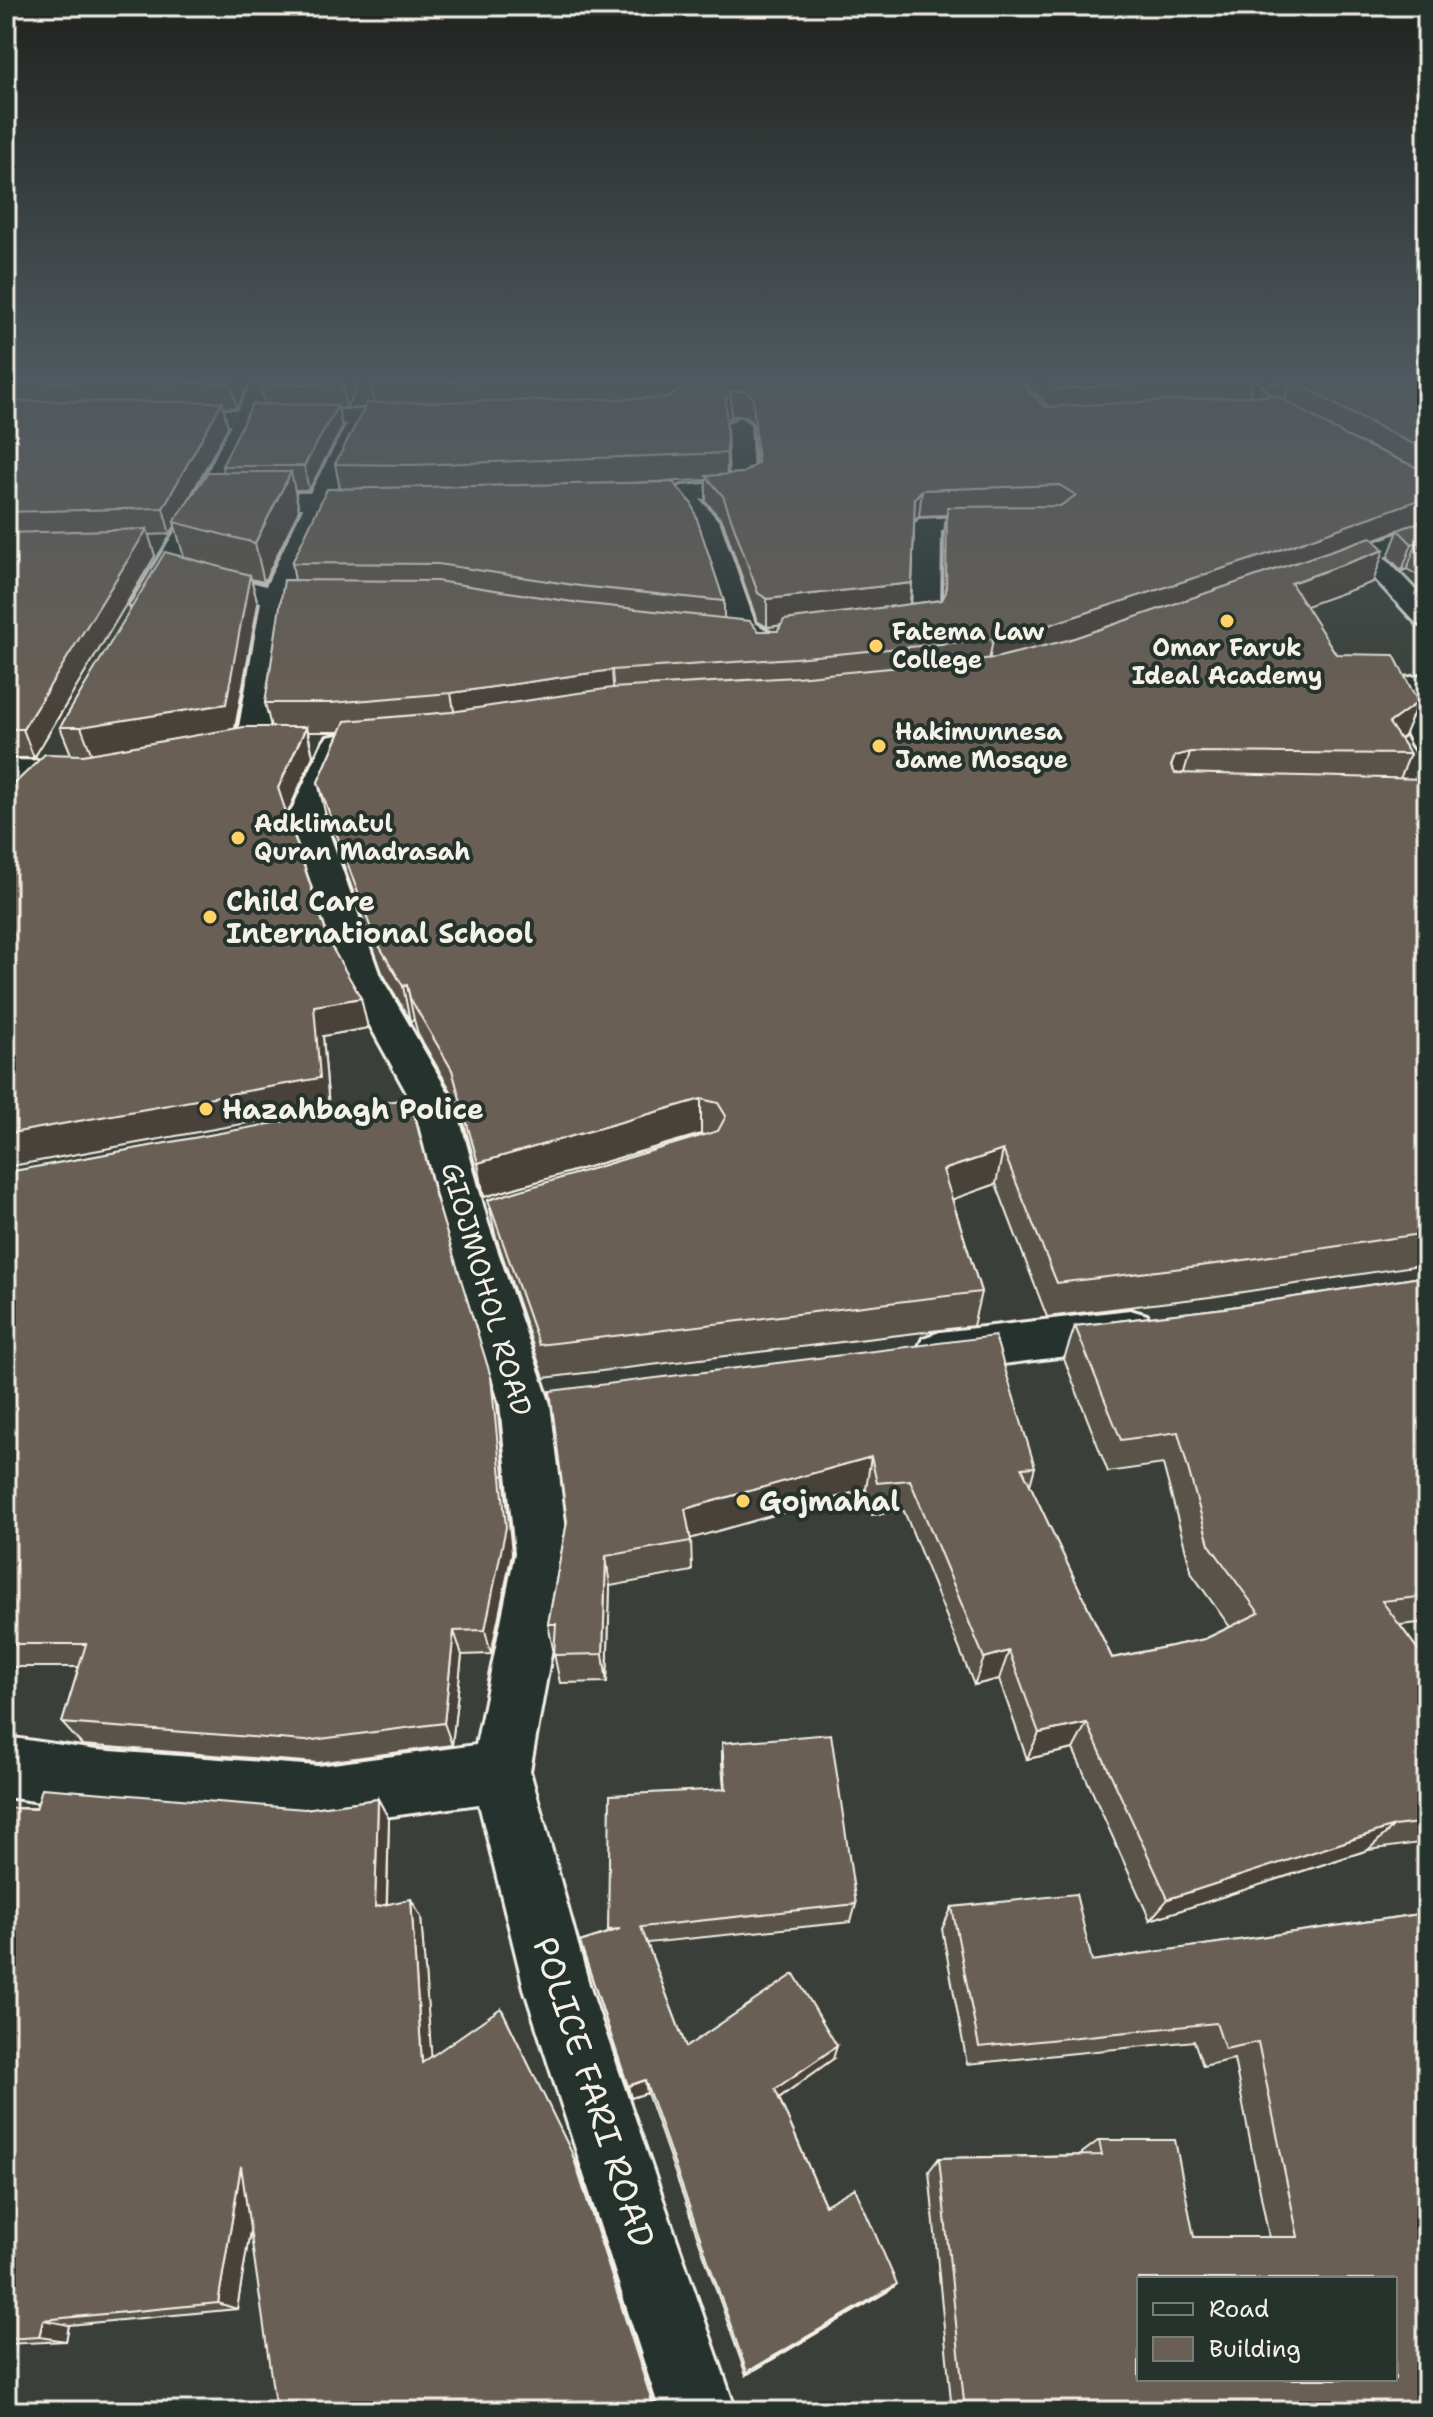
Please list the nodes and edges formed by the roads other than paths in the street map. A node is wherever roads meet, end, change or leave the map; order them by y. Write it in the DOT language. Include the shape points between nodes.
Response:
graph roads {
  1 [pos="212,488"];
  2 [pos="325,488"];
  3 [pos="742,488"];
  4 [pos="682,493"];
  5 [pos="651,494"];
  6 [pos="207,499"];
  7 [pos="318,501"];
  8 [pos="403,501"];
  9 [pos="1023,523"];
  10 [pos="1427,530"];
  11 [pos="165,553"];
  12 [pos="1368,556"];
  13 [pos="1303,579"];
  14 [pos="368,594"];
  15 [pos="275,597"];
  16 [pos="1427,618"];
  17 [pos="851,629"];
  18 [pos="129,630"];
  19 [pos="718,634"];
  20 [pos="791,635"];
  21 [pos="761,639"];
  22 [pos="1427,684"];
  23 [pos="787,686"];
  24 [pos="1424,733"];
  25 [pos="53,759"];
  26 [pos="121,767"];
  27 [pos="6,770"];
  28 [pos="16,802"];
  29 [pos="435,1106"];
  30 [pos="389,1114"];
  31 [pos="511,1210"];
  32 [pos="466,1223"];
  33 [pos="1179,1322"];
  34 [pos="898,1357"];
  35 [pos="571,1398"];
  36 [pos="525,1404"];
  37 [pos="6,1767"];
  38 [pos="500,1771"];
  39 [pos="698,2411"];
  1 -- 6 [label="street"];
  2 -- 7 [label="street, GIOJMOHOL ROAD"];
  3 -- 4 [label="street"];
  4 -- 5 [label="street"];
  4 -- 21 [label="street" via="707,523 742,627"];
  6 -- 7 [label="street"];
  6 -- 11 [label="street"];
  7 -- 8 [label="street"];
  7 -- 15 [label="street, GIOJMOHOL ROAD"];
  9 -- 17 [label="street" via="928,524 926,620"];
  10 -- 12 [label="street"];
  11 -- 15 [label="street"];
  11 -- 18 [label="street"];
  12 -- 13 [label="street"];
  12 -- 16 [label="street"];
  14 -- 15 [label="street"];
  15 -- 29 [label="street, GIOJMOHOL ROAD" via="306,816 360,973"];
  19 -- 21 [label="street"];
  20 -- 21 [label="street"];
  21 -- 23 [label="street"];
  22 -- 24 [label="street" via="1400,686"];
  25 -- 26 [label="street"];
  25 -- 27 [label="street"];
  25 -- 28 [label="street"];
  29 -- 30 [label="street"];
  29 -- 32 [label="street, GIOJMOHOL ROAD"];
  31 -- 32 [label="street"];
  32 -- 36 [label="street, GIOJMOHOL ROAD"];
  33 -- 34 [label="street"];
  35 -- 36 [label="street"];
  36 -- 38 [label="street, GIOJMOHOL ROAD" via="542,1553"];
  37 -- 38 [label="street" via="96,1780 318,1796"];
  38 -- 39 [label="street, POLICE FARI ROAD" via="557,1988"];
}
